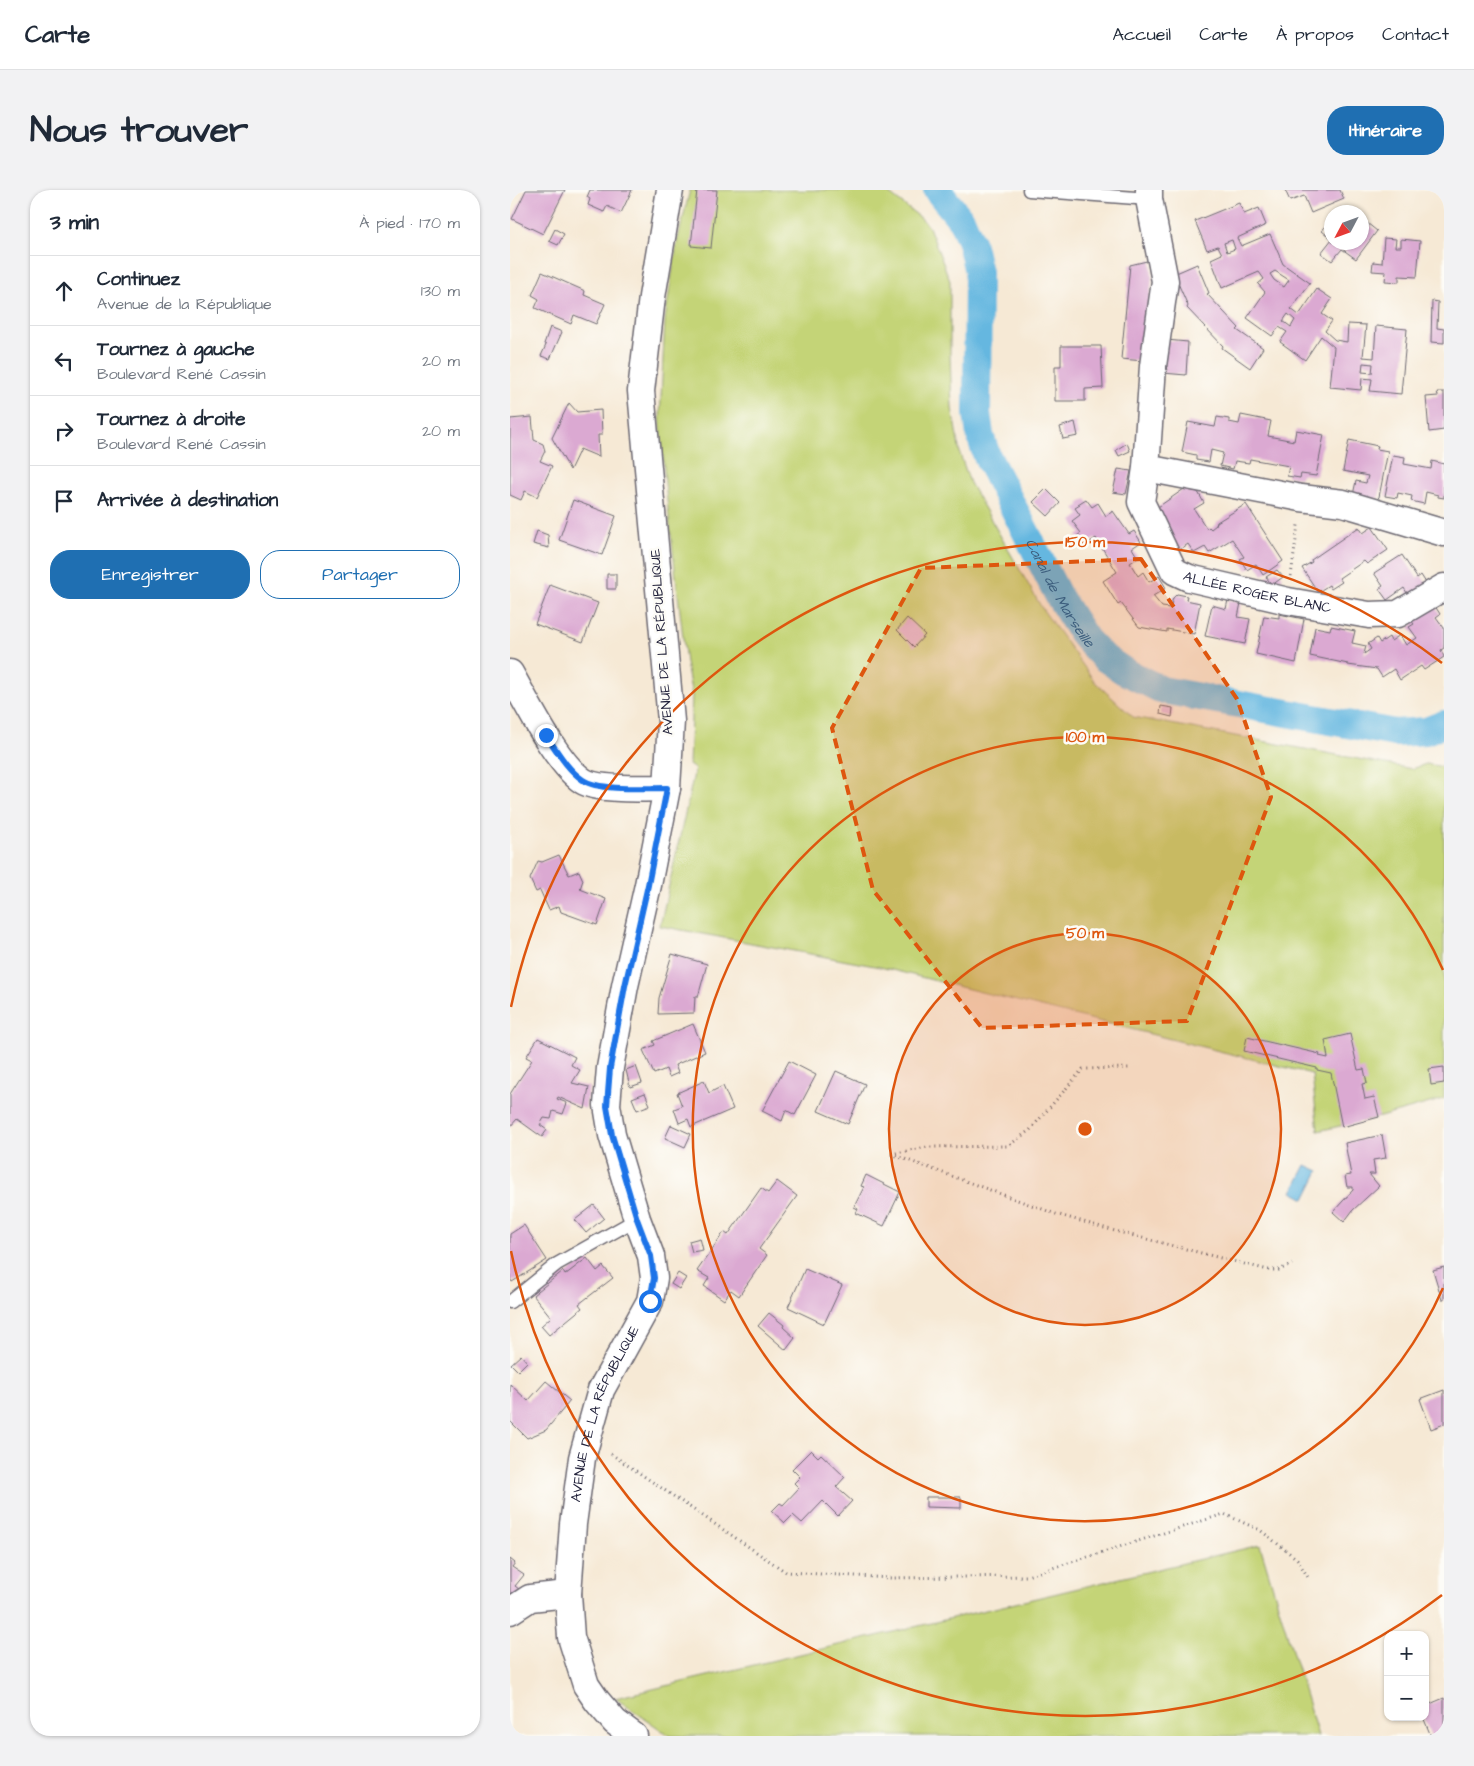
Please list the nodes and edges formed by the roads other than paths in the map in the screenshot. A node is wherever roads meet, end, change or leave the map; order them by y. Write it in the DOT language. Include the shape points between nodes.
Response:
graph roads {
  1 [pos="670,190"];
  2 [pos="1030,190"];
  3 [pos="1149,195"];
  4 [pos="1146,468"];
  5 [pos="1444,533"];
  6 [pos="1444,587"];
  7 [pos="510,673"];
  8 [pos="667,788"];
  9 [pos="637,1219"];
  10 [pos="510,1302"];
  11 [pos="568,1594"];
  12 [pos="510,1611"];
  13 [pos="634,1736"];
  1 -- 8 [label="street, AVENUE DE LA RÉPUBLIQUE" via="652,297 641,391 671,720"];
  2 -- 3 [label="lane"];
  3 -- 4 [label="street, ALLÉE ROGER BLANC" via="1165,281 1153,366"];
  4 -- 5 [label="street" via="1343,503"];
  4 -- 6 [label="street, ALLÉE ROGER BLANC" via="1141,502 1174,571 1189,578 1288,601 1369,615 1398,614"];
  7 -- 8 [label="street" via="564,762 584,781 611,788"];
  8 -- 9 [label="street, AVENUE DE LA RÉPUBLIQUE" via="625,986 610,1068 607,1106 612,1135"];
  9 -- 10 [label="lane" via="557,1264"];
  9 -- 11 [label="street, AVENUE DE LA RÉPUBLIQUE" via="651,1256 654,1278 650,1301 601,1390 582,1458"];
  11 -- 12 [label="street" via="530,1598"];
  11 -- 13 [label="street, AVENUE DE LA RÉPUBLIQUE" via="570,1637 586,1686 616,1722"];
}
